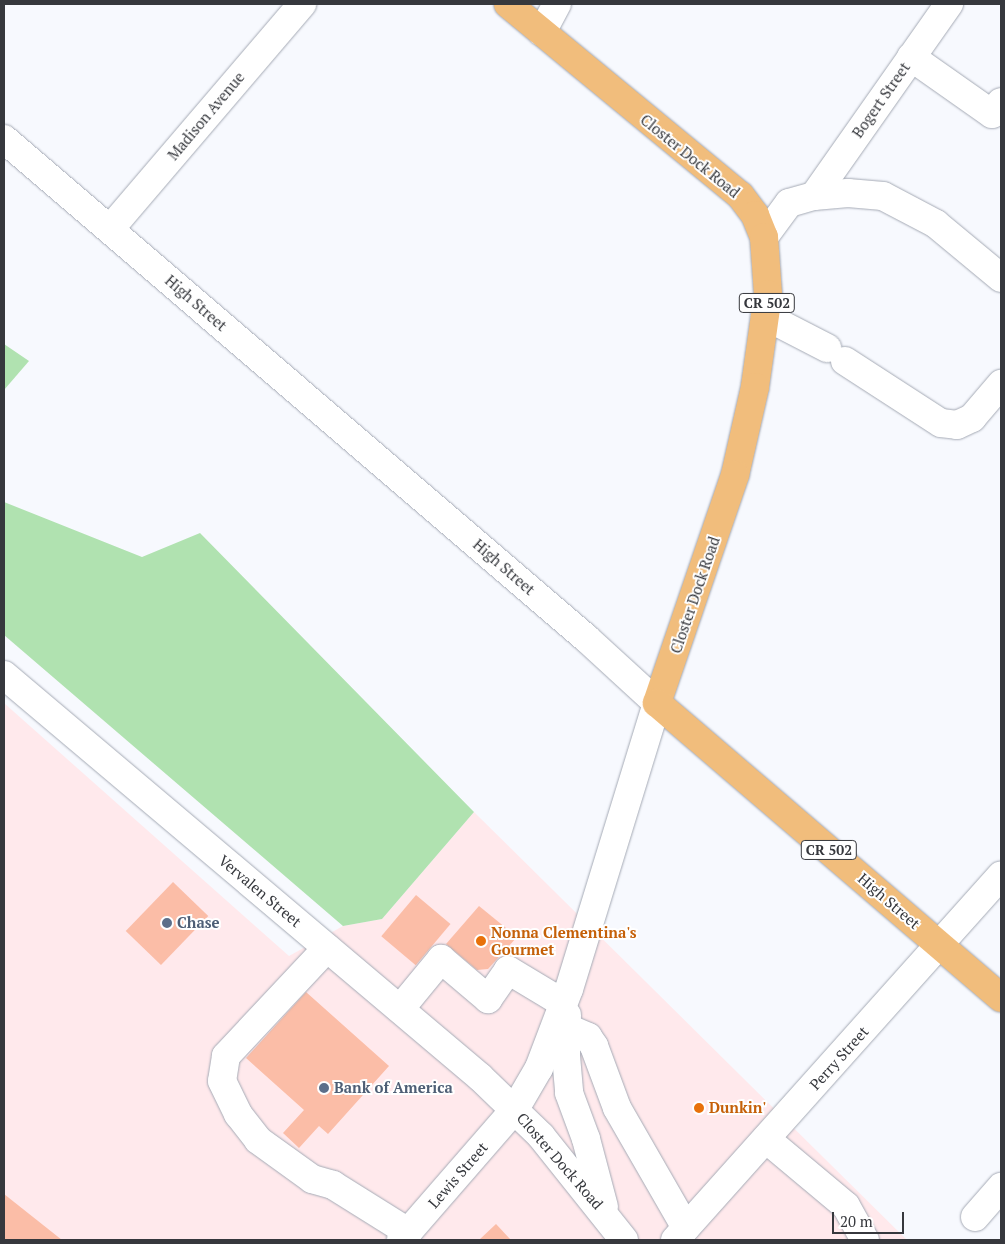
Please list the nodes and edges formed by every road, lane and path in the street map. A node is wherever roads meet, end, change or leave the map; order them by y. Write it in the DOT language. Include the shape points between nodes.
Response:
graph roads {
  1 [pos="302,4"];
  2 [pos="508,4"];
  3 [pos="557,4"];
  4 [pos="949,4"];
  5 [pos="542,32"];
  6 [pos="911,57"];
  7 [pos="1001,102"];
  8 [pos="4,138"];
  9 [pos="814,196"];
  10 [pos="110,229"];
  11 [pos="764,237"];
  12 [pos="1001,278"];
  13 [pos="765,316"];
  14 [pos="1001,384"];
  15 [pos="4,675"];
  16 [pos="658,703"];
  17 [pos="1001,875"];
  18 [pos="940,945"];
  19 [pos="327,948"];
  20 [pos="1001,998"];
  21 [pos="566,1007"];
  22 [pos="400,1009"];
  23 [pos="515,1109"];
  24 [pos="766,1139"];
  25 [pos="1001,1187"];
  26 [pos="605,1214"];
  27 [pos="975,1217"];
  28 [pos="680,1234"];
  29 [pos="404,1236"];
  30 [pos="624,1240"];
  31 [pos="865,1240"];
  1 -- 10 [label="street, Madison Avenue"];
  2 -- 5 [label="main road, Closter Dock Road / CR 502"];
  3 -- 5 [label="street"];
  4 -- 6 [label="street, Bogert Street"];
  5 -- 11 [label="main road, Closter Dock Road / CR 502" via="740,195 755,214"];
  6 -- 7 [label="street" via="992,114"];
  6 -- 9 [label="street, Bogert Street"];
  8 -- 10 [label="street, High Street"];
  9 -- 11 [label="street" via="789,203"];
  9 -- 12 [label="street" via="848,192 883,196 907,206 936,224"];
  10 -- 16 [label="street, High Street" via="579,631"];
  11 -- 13 [label="main road, Closter Dock Road / CR 502" via="768,265"];
  13 -- 14 [label="street" via="836,355 941,422 957,425 972,418"];
  13 -- 16 [label="main road, Closter Dock Road / CR 502" via="755,387 735,475"];
  15 -- 19 [label="street, Vervalen Street"];
  16 -- 18 [label="main road, High Street / CR 502"];
  16 -- 21 [label="street, Closter Dock Road"];
  17 -- 18 [label="street, Perry Street"];
  18 -- 20 [label="main road, High Street / CR 502"];
  18 -- 24 [label="street, Perry Street"];
  19 -- 22 [label="street, Vervalen Street"];
  19 -- 29 [label="street" via="226,1056 222,1081 238,1114 258,1140 312,1179 333,1185"];
  21 -- 22 [label="street" via="508,970 488,999 441,959"];
  21 -- 23 [label="street, Closter Dock Road" via="539,1068"];
  21 -- 26 [label="street" via="570,1093 586,1139"];
  21 -- 28 [label="street" via="594,1046 617,1108"];
  22 -- 23 [label="street, Vervalen Street"];
  23 -- 26 [label="street, Closter Dock Road"];
  23 -- 29 [label="street, Lewis Street"];
  24 -- 28 [label="street, Perry Street"];
  24 -- 31 [label="street" via="846,1206"];
  25 -- 27 [label="street"];
  26 -- 30 [label="street, Closter Dock Road"];
}
